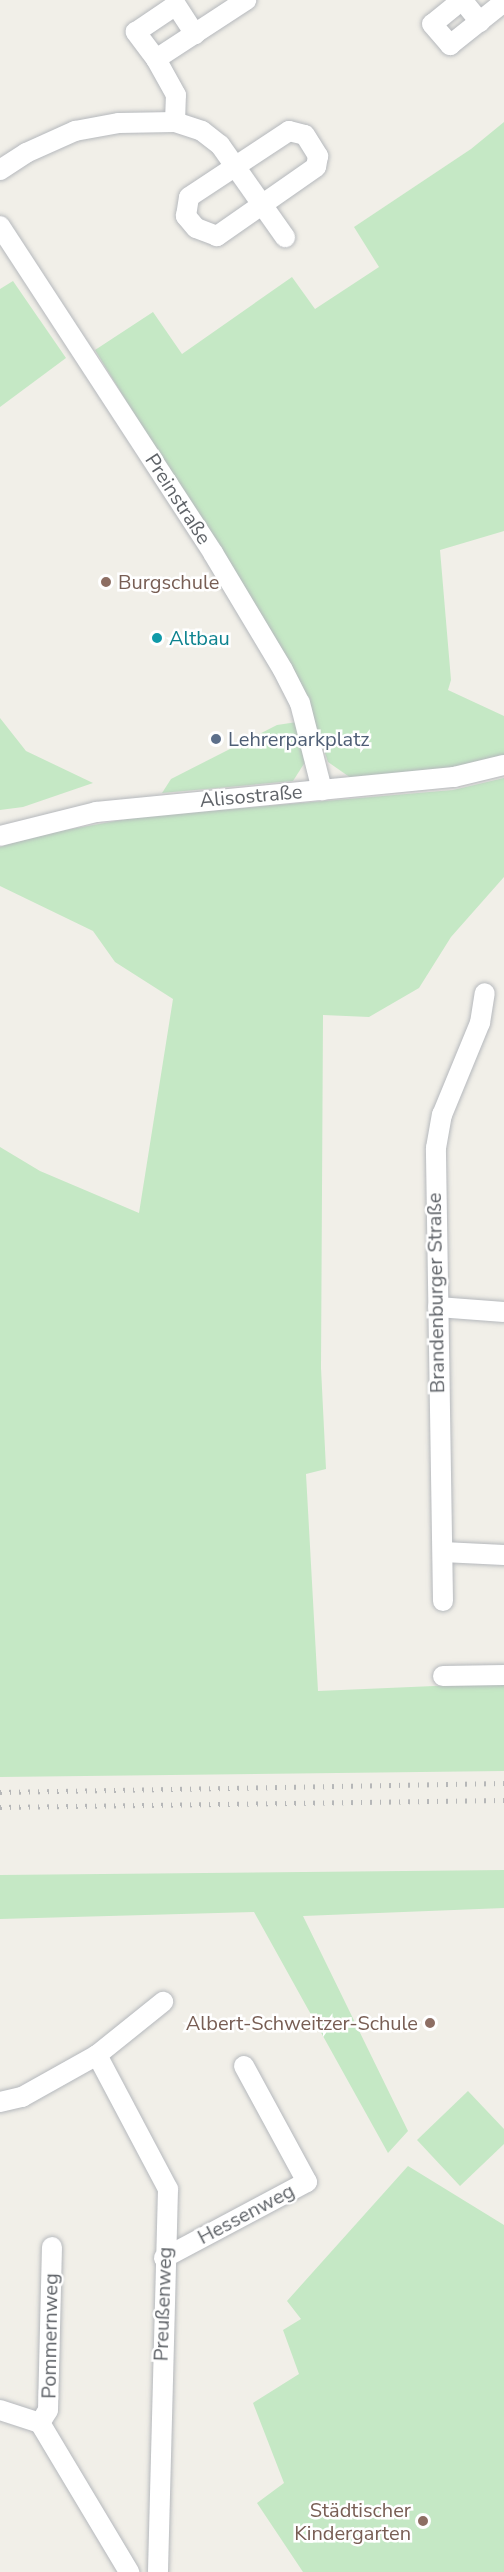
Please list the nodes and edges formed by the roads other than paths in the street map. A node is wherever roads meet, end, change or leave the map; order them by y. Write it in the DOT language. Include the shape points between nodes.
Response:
graph roads {
  1 [pos="246,0"];
  2 [pos="504,2"];
  3 [pos="480,22"];
  4 [pos="195,34"];
  5 [pos="156,59"];
  6 [pos="175,122"];
  7 [pos="236,166"];
  8 [pos="0,170"];
  9 [pos="263,204"];
  10 [pos="0,226"];
  11 [pos="285,237"];
  12 [pos="504,765"];
  13 [pos="322,790"];
  14 [pos="0,836"];
  15 [pos="485,993"];
  16 [pos="438,1307"];
  17 [pos="504,1312"];
  18 [pos="443,1552"];
  19 [pos="504,1555"];
  20 [pos="443,1601"];
  21 [pos="504,1675"];
  22 [pos="443,1676"];
  23 [pos="163,2002"];
  24 [pos="97,2055"];
  25 [pos="243,2066"];
  26 [pos="0,2102"];
  27 [pos="52,2247"];
  28 [pos="164,2258"];
  29 [pos="0,2410"];
  30 [pos="40,2424"];
  31 [pos="129,2572"];
  32 [pos="158,2572"];
  1 -- 4 [label="street"];
  2 -- 3 [label="street"];
  4 -- 5 [label="street"];
  4 -- 5 [label="street" via="176,5 136,32"];
  5 -- 6 [label="street" via="176,95"];
  6 -- 7 [label="street" via="202,131 220,145"];
  6 -- 8 [label="street" via="119,123 75,131 26,153"];
  7 -- 9 [label="street"];
  7 -- 9 [label="street" via="189,197 186,216 196,228 217,236"];
  7 -- 9 [label="street" via="289,131 305,135 318,156 316,167"];
  9 -- 11 [label="street"];
  10 -- 13 [label="street, Preinstraße" via="213,553 283,670 300,704"];
  12 -- 13 [label="street, Alisostraße" via="454,777"];
  13 -- 14 [label="street, Alisostraße" via="96,812"];
  15 -- 16 [label="street, Brandenburger Straße" via="480,1023 442,1115 436,1148"];
  16 -- 17 [label="street"];
  16 -- 18 [label="street, Brandenburger Straße"];
  18 -- 19 [label="street"];
  18 -- 20 [label="street, Brandenburger Straße"];
  21 -- 22 [label="street"];
  23 -- 24 [label="street"];
  24 -- 26 [label="street" via="22,2097"];
  24 -- 28 [label="street, Preußenweg" via="168,2189"];
  25 -- 28 [label="street, Hessenweg" via="307,2182"];
  27 -- 30 [label="street, Pommernweg" via="48,2410"];
  28 -- 32 [label="street, Preußenweg"];
  29 -- 30 [label="street, Pommernweg"];
  30 -- 31 [label="street, Pommernweg"];
}
